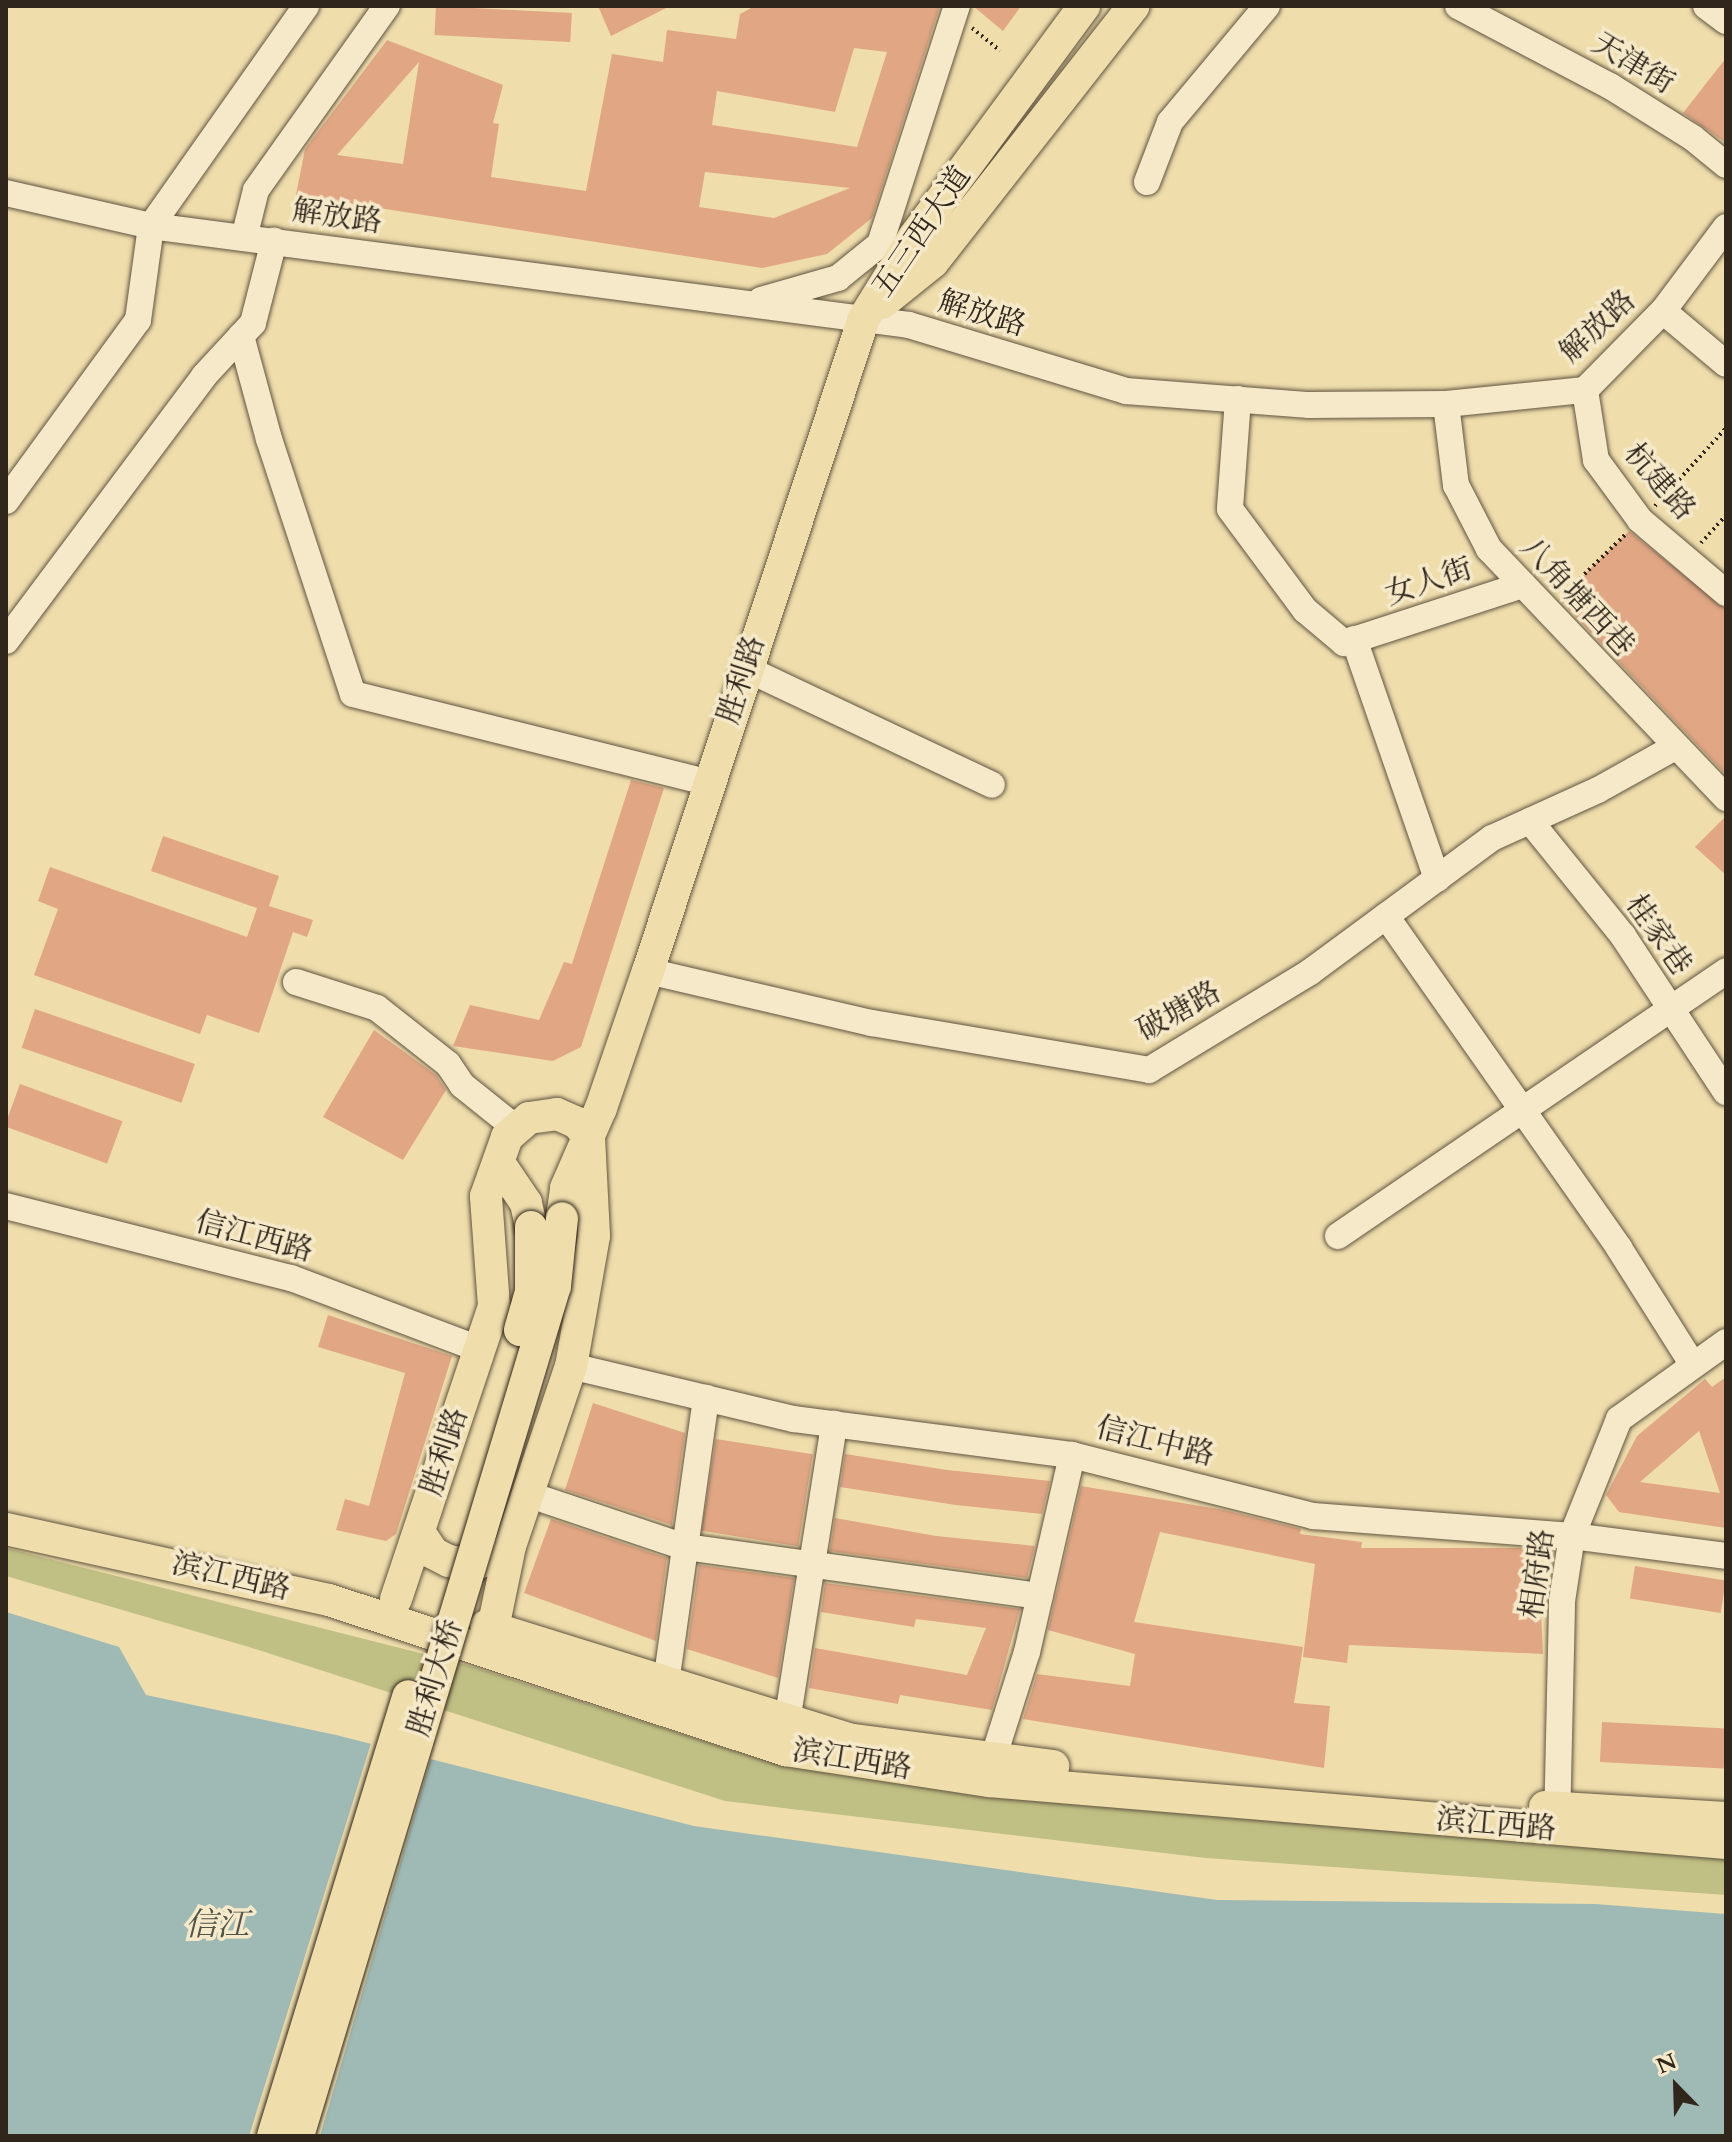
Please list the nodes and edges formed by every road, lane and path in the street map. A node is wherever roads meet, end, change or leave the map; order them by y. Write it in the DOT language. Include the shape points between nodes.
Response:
graph roads {
  1 [pos="306,6"];
  2 [pos="387,6"];
  3 [pos="1084,6"];
  4 [pos="1134,6"];
  5 [pos="1267,6"];
  6 [pos="1458,6"];
  7 [pos="1706,6"];
  8 [pos="962,15"];
  9 [pos="1726,21"];
  10 [pos="1000,51"];
  11 [pos="1726,165"];
  12 [pos="1147,182"];
  13 [pos="6,193"];
  14 [pos="151,226"];
  15 [pos="1726,227"];
  16 [pos="244,238"];
  17 [pos="274,241"];
  18 [pos="747,304"];
  19 [pos="1663,311"];
  20 [pos="864,318"];
  21 [pos="241,336"];
  22 [pos="1726,364"];
  23 [pos="1585,390"];
  24 [pos="1238,399"];
  25 [pos="1446,404"];
  26 [pos="1726,428"];
  27 [pos="6,501"];
  28 [pos="1726,515"];
  29 [pos="1640,520"];
  30 [pos="1687,560"];
  31 [pos="1523,585"];
  32 [pos="1726,593"];
  33 [pos="1547,611"];
  34 [pos="1354,639"];
  35 [pos="6,641"];
  36 [pos="745,668"];
  37 [pos="1675,747"];
  38 [pos="709,783"];
  39 [pos="992,785"];
  40 [pos="1726,798"];
  41 [pos="1530,821"];
  42 [pos="1437,879"];
  43 [pos="1386,916"];
  44 [pos="648,971"];
  45 [pos="1726,971"];
  46 [pos="296,982"];
  47 [pos="1670,1008"];
  48 [pos="621,1043"];
  49 [pos="1726,1092"];
  50 [pos="1521,1108"];
  51 [pos="557,1114"];
  52 [pos="517,1129"];
  53 [pos="589,1137"];
  54 [pos="499,1163"];
  55 [pos="6,1206"];
  56 [pos="1338,1236"];
  57 [pos="1726,1342"];
  58 [pos="479,1349"];
  59 [pos="1693,1365"];
  60 [pos="571,1366"];
  61 [pos="706,1398"];
  62 [pos="834,1424"];
  63 [pos="1072,1455"];
  64 [pos="545,1500"];
  65 [pos="6,1508"];
  66 [pos="428,1519"];
  67 [pos="6,1529"];
  68 [pos="511,1531"];
  69 [pos="1572,1536"];
  70 [pos="685,1547"];
  71 [pos="1726,1556"];
  72 [pos="812,1564"];
  73 [pos="1040,1596"];
  74 [pos="396,1599"];
  75 [pos="493,1628"];
  76 [pos="666,1683"];
  77 [pos="787,1722"];
  78 [pos="993,1759"];
  79 [pos="1726,1818"];
  80 [pos="1557,1819"];
  81 [pos="1726,1843"];
  82 [pos="273,2136"];
  83 [pos="298,2136"];
  1 -- 14 [label="street"];
  2 -- 16 [label="street" via="256,190"];
  3 -- 20 [label="main road, 五三西大道" via="914,237"];
  4 -- 20 [label="main road, 五三西大道" via="933,262"];
  5 -- 12 [label="street" via="1170,122"];
  6 -- 11 [label="street, 天津街" via="1610,86"];
  7 -- 9 [label="street"];
  8 -- 10 [label="path"];
  8 -- 18 [label="street" via="880,244 838,278"];
  13 -- 14 [label="street, 解放路"];
  14 -- 16 [label="street, 解放路"];
  14 -- 27 [label="street" via="138,320"];
  15 -- 19 [label="street, 解放路"];
  16 -- 17 [label="street, 解放路"];
  17 -- 18 [label="street, 解放路"];
  17 -- 21 [label="street" via="253,323"];
  18 -- 20 [label="street, 解放路"];
  19 -- 22 [label="street"];
  19 -- 23 [label="street, 解放路"];
  20 -- 24 [label="street, 解放路" via="909,325 1126,391"];
  20 -- 36 [label="main road, 胜利路"];
  21 -- 35 [label="street" via="204,376"];
  21 -- 38 [label="street" via="269,439 353,694"];
  23 -- 25 [label="street, 解放路"];
  23 -- 29 [label="street, 杭建路" via="1596,460"];
  24 -- 25 [label="street, 解放路"];
  24 -- 34 [label="street" via="1230,509 1305,610 1344,643"];
  25 -- 31 [label="street, 八角塘西巷" via="1456,485 1489,549"];
  26 -- 29 [label="path"];
  28 -- 30 [label="path"];
  29 -- 30 [label="street, 杭建路"];
  29 -- 33 [label="path"];
  30 -- 32 [label="street, 杭建路"];
  31 -- 33 [label="street, 八角塘西巷"];
  31 -- 34 [label="street, 女人街"];
  33 -- 37 [label="street, 八角塘西巷"];
  34 -- 42 [label="street"];
  36 -- 38 [label="main road, 胜利路"];
  36 -- 39 [label="street"];
  37 -- 40 [label="street, 八角塘西巷"];
  37 -- 41 [label="street, 破塘路"];
  38 -- 44 [label="main road, 胜利路"];
  41 -- 42 [label="street, 破塘路" via="1492,838"];
  41 -- 47 [label="street, 桂家巷" via="1623,936"];
  42 -- 43 [label="street, 破塘路"];
  43 -- 44 [label="street, 破塘路" via="1310,972 1149,1070 872,1023"];
  43 -- 50 [label="street"];
  44 -- 48 [label="main road, 胜利路"];
  45 -- 47 [label="street"];
  46 -- 52 [label="street" via="377,1008 448,1064 462,1085"];
  47 -- 49 [label="street, 桂家巷"];
  47 -- 50 [label="street"];
  48 -- 51 [label="main road" via="580,1097"];
  48 -- 53 [label="main road, 胜利大桥"];
  50 -- 56 [label="street"];
  50 -- 59 [label="street"];
  51 -- 52 [label="main road" via="529,1118"];
  51 -- 53 [label="main road" via="577,1123"];
  52 -- 54 [label="main road" via="507,1137"];
  53 -- 60 [label="main road" via="594,1236"];
  53 -- 83 [label="main road, 胜利大桥, bridge" via="566,1188 555,1286"];
  54 -- 58 [label="main road, 胜利路" via="486,1196 494,1306"];
  54 -- 82 [label="main road, 胜利大桥, bridge" via="526,1203 531,1292"];
  55 -- 58 [label="street, 信江西路" via="291,1278"];
  57 -- 59 [label="street, 相府路"];
  58 -- 66 [label="main road, 胜利路" via="464,1413"];
  59 -- 69 [label="street, 相府路" via="1619,1419"];
  60 -- 61 [label="street, 信江中路"];
  60 -- 68 [label="main road" via="542,1426"];
  61 -- 62 [label="street, 信江中路"];
  61 -- 70 [label="street"];
  62 -- 63 [label="street, 信江中路"];
  62 -- 72 [label="street"];
  63 -- 69 [label="street, 信江中路" via="1313,1516"];
  63 -- 73 [label="street"];
  64 -- 70 [label="street"];
  65 -- 74 [label="main road, 滨江西路"];
  66 -- 68 [label="main road" via="433,1553 461,1563 490,1560"];
  66 -- 74 [label="main road, 胜利路"];
  67 -- 80 [label="main road, 滨江西路" via="329,1600 786,1750 989,1781"];
  68 -- 75 [label="main road"];
  69 -- 71 [label="street, 信江中路"];
  69 -- 80 [label="street, 相府路" via="1562,1601"];
  70 -- 72 [label="street"];
  70 -- 76 [label="street"];
  72 -- 73 [label="street"];
  72 -- 77 [label="street"];
  73 -- 78 [label="street"];
  74 -- 75 [label="main road, 滨江西路"];
  75 -- 76 [label="main road, 滨江西路"];
  76 -- 77 [label="main road, 滨江西路"];
  77 -- 78 [label="main road, 滨江西路" via="853,1740"];
  78 -- 80 [label="main road, 滨江西路"];
  79 -- 80 [label="main road, 滨江西路"];
  80 -- 81 [label="main road, 滨江西路"];
}
